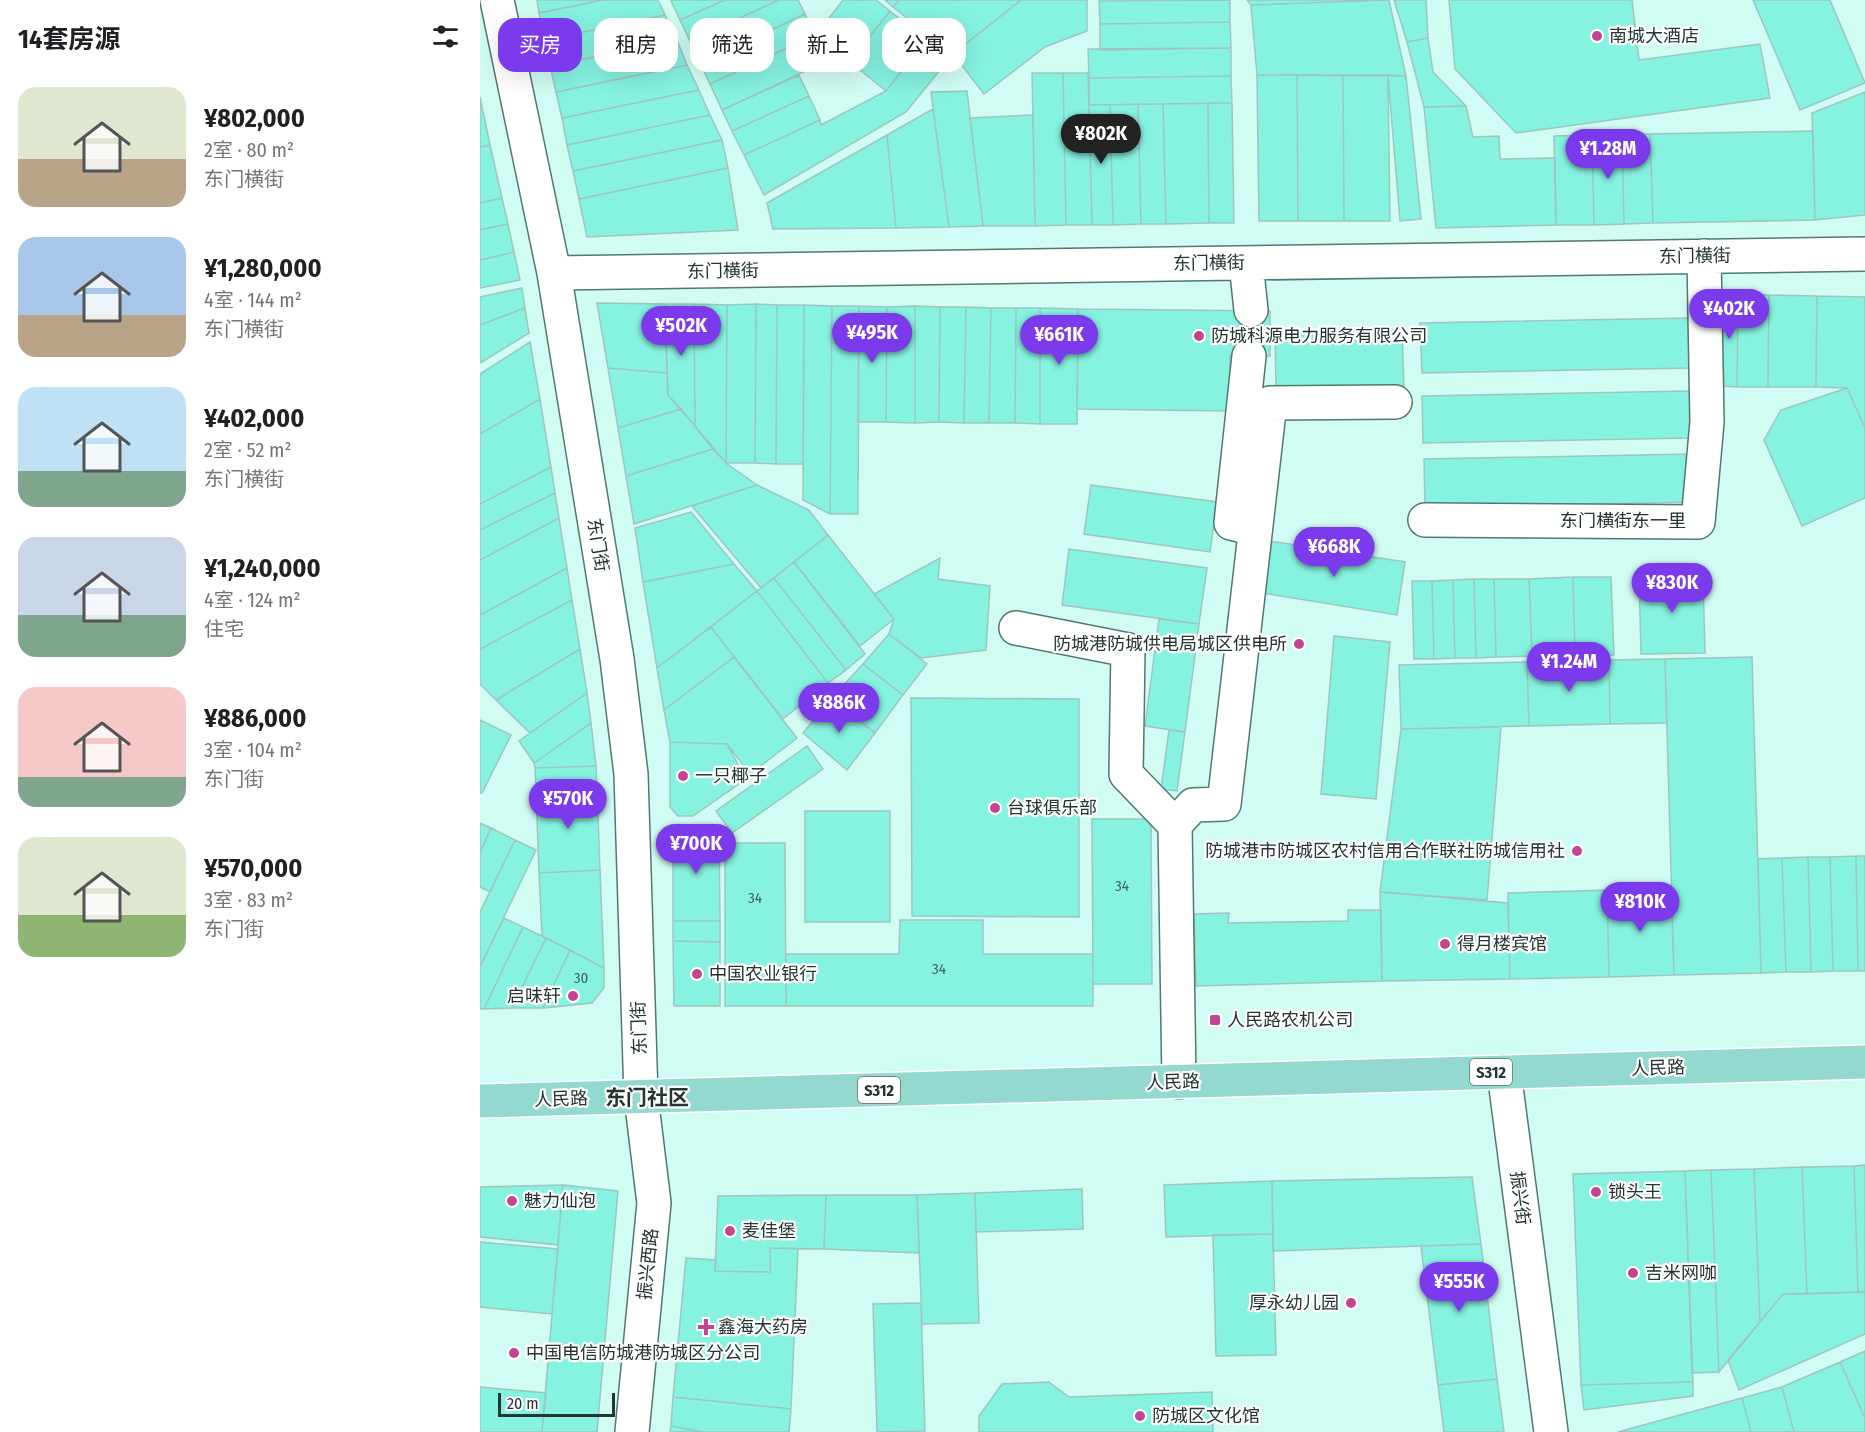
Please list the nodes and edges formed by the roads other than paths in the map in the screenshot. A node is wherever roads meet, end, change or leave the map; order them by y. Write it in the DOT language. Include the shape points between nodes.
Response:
graph roads {
  1 [pos="497,0"];
  2 [pos="1865,254"];
  3 [pos="1704,256"];
  4 [pos="1245,263"];
  5 [pos="554,273"];
  6 [pos="1251,310"];
  7 [pos="1249,357"];
  8 [pos="1395,402"];
  9 [pos="1425,520"];
  10 [pos="1255,529"];
  11 [pos="1016,628"];
  12 [pos="1175,825"];
  13 [pos="1865,1062"];
  14 [pos="1504,1072"];
  15 [pos="1179,1082"];
  16 [pos="640,1096"];
  17 [pos="480,1101"];
  18 [pos="632,1432"];
  19 [pos="1551,1432"];
  1 -- 5 [label="street, 东门街"];
  2 -- 3 [label="street, 东门横街"];
  3 -- 4 [label="street, 东门横街"];
  3 -- 9 [label="street, 东门横街东一里" via="1707,422 1698,522"];
  4 -- 5 [label="street, 东门横街"];
  4 -- 6 [label="street"];
  5 -- 16 [label="street, 东门街" via="617,659 631,774"];
  7 -- 10 [label="street" via="1231,523"];
  8 -- 10 [label="street" via="1270,403"];
  10 -- 12 [label="street" via="1224,804 1193,805"];
  11 -- 12 [label="street" via="1128,650 1126,774"];
  12 -- 15 [label="street"];
  13 -- 14 [label="main road, 人民路 / S312"];
  14 -- 15 [label="main road, 人民路 / S312"];
  14 -- 19 [label="street, 振兴街"];
  15 -- 16 [label="main road, 人民路 / S312"];
  16 -- 17 [label="main road, 人民路 / S312"];
  16 -- 18 [label="street, 振兴西路" via="654,1203"];
}
